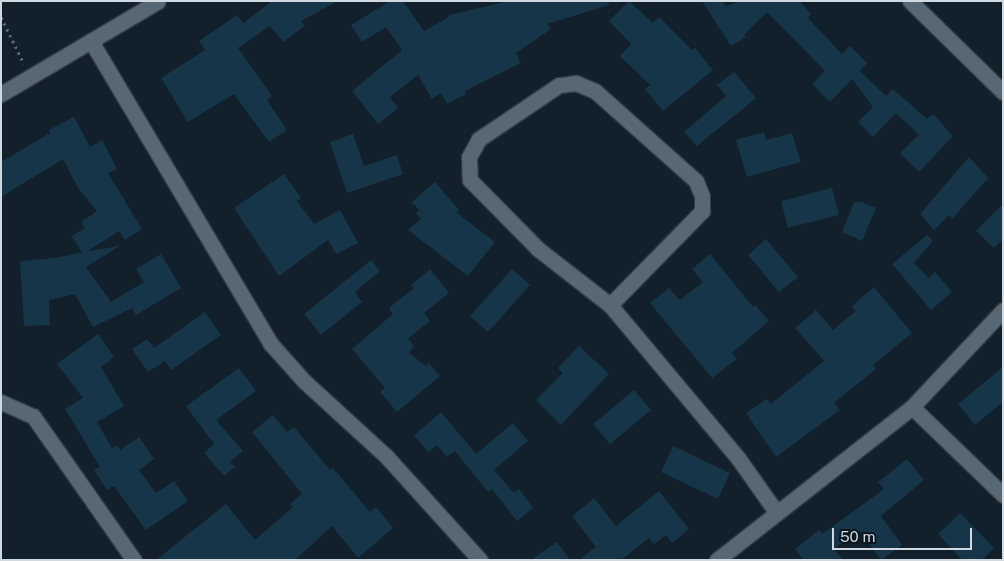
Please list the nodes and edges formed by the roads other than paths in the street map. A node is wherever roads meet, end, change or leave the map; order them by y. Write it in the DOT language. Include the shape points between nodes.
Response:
graph roads {
  1 [pos="158,1"];
  2 [pos="910,1"];
  3 [pos="91,41"];
  4 [pos="1003,92"];
  5 [pos="1,94"];
  6 [pos="610,304"];
  7 [pos="1003,310"];
  8 [pos="1,402"];
  9 [pos="912,407"];
  10 [pos="1003,495"];
  11 [pos="777,513"];
  12 [pos="134,560"];
  13 [pos="480,560"];
  14 [pos="717,560"];
  1 -- 3 [label="street"];
  2 -- 4 [label="street"];
  3 -- 5 [label="street"];
  3 -- 13 [label="street" via="270,343 304,380 387,456"];
  6 -- 6 [label="street" via="538,249 470,180 469,157 479,139 559,85 576,84 595,91 696,181 702,196 702,210"];
  6 -- 11 [label="street" via="738,458"];
  7 -- 9 [label="street"];
  8 -- 12 [label="street" via="33,416"];
  9 -- 10 [label="street"];
  9 -- 11 [label="street"];
  11 -- 14 [label="street"];
}
